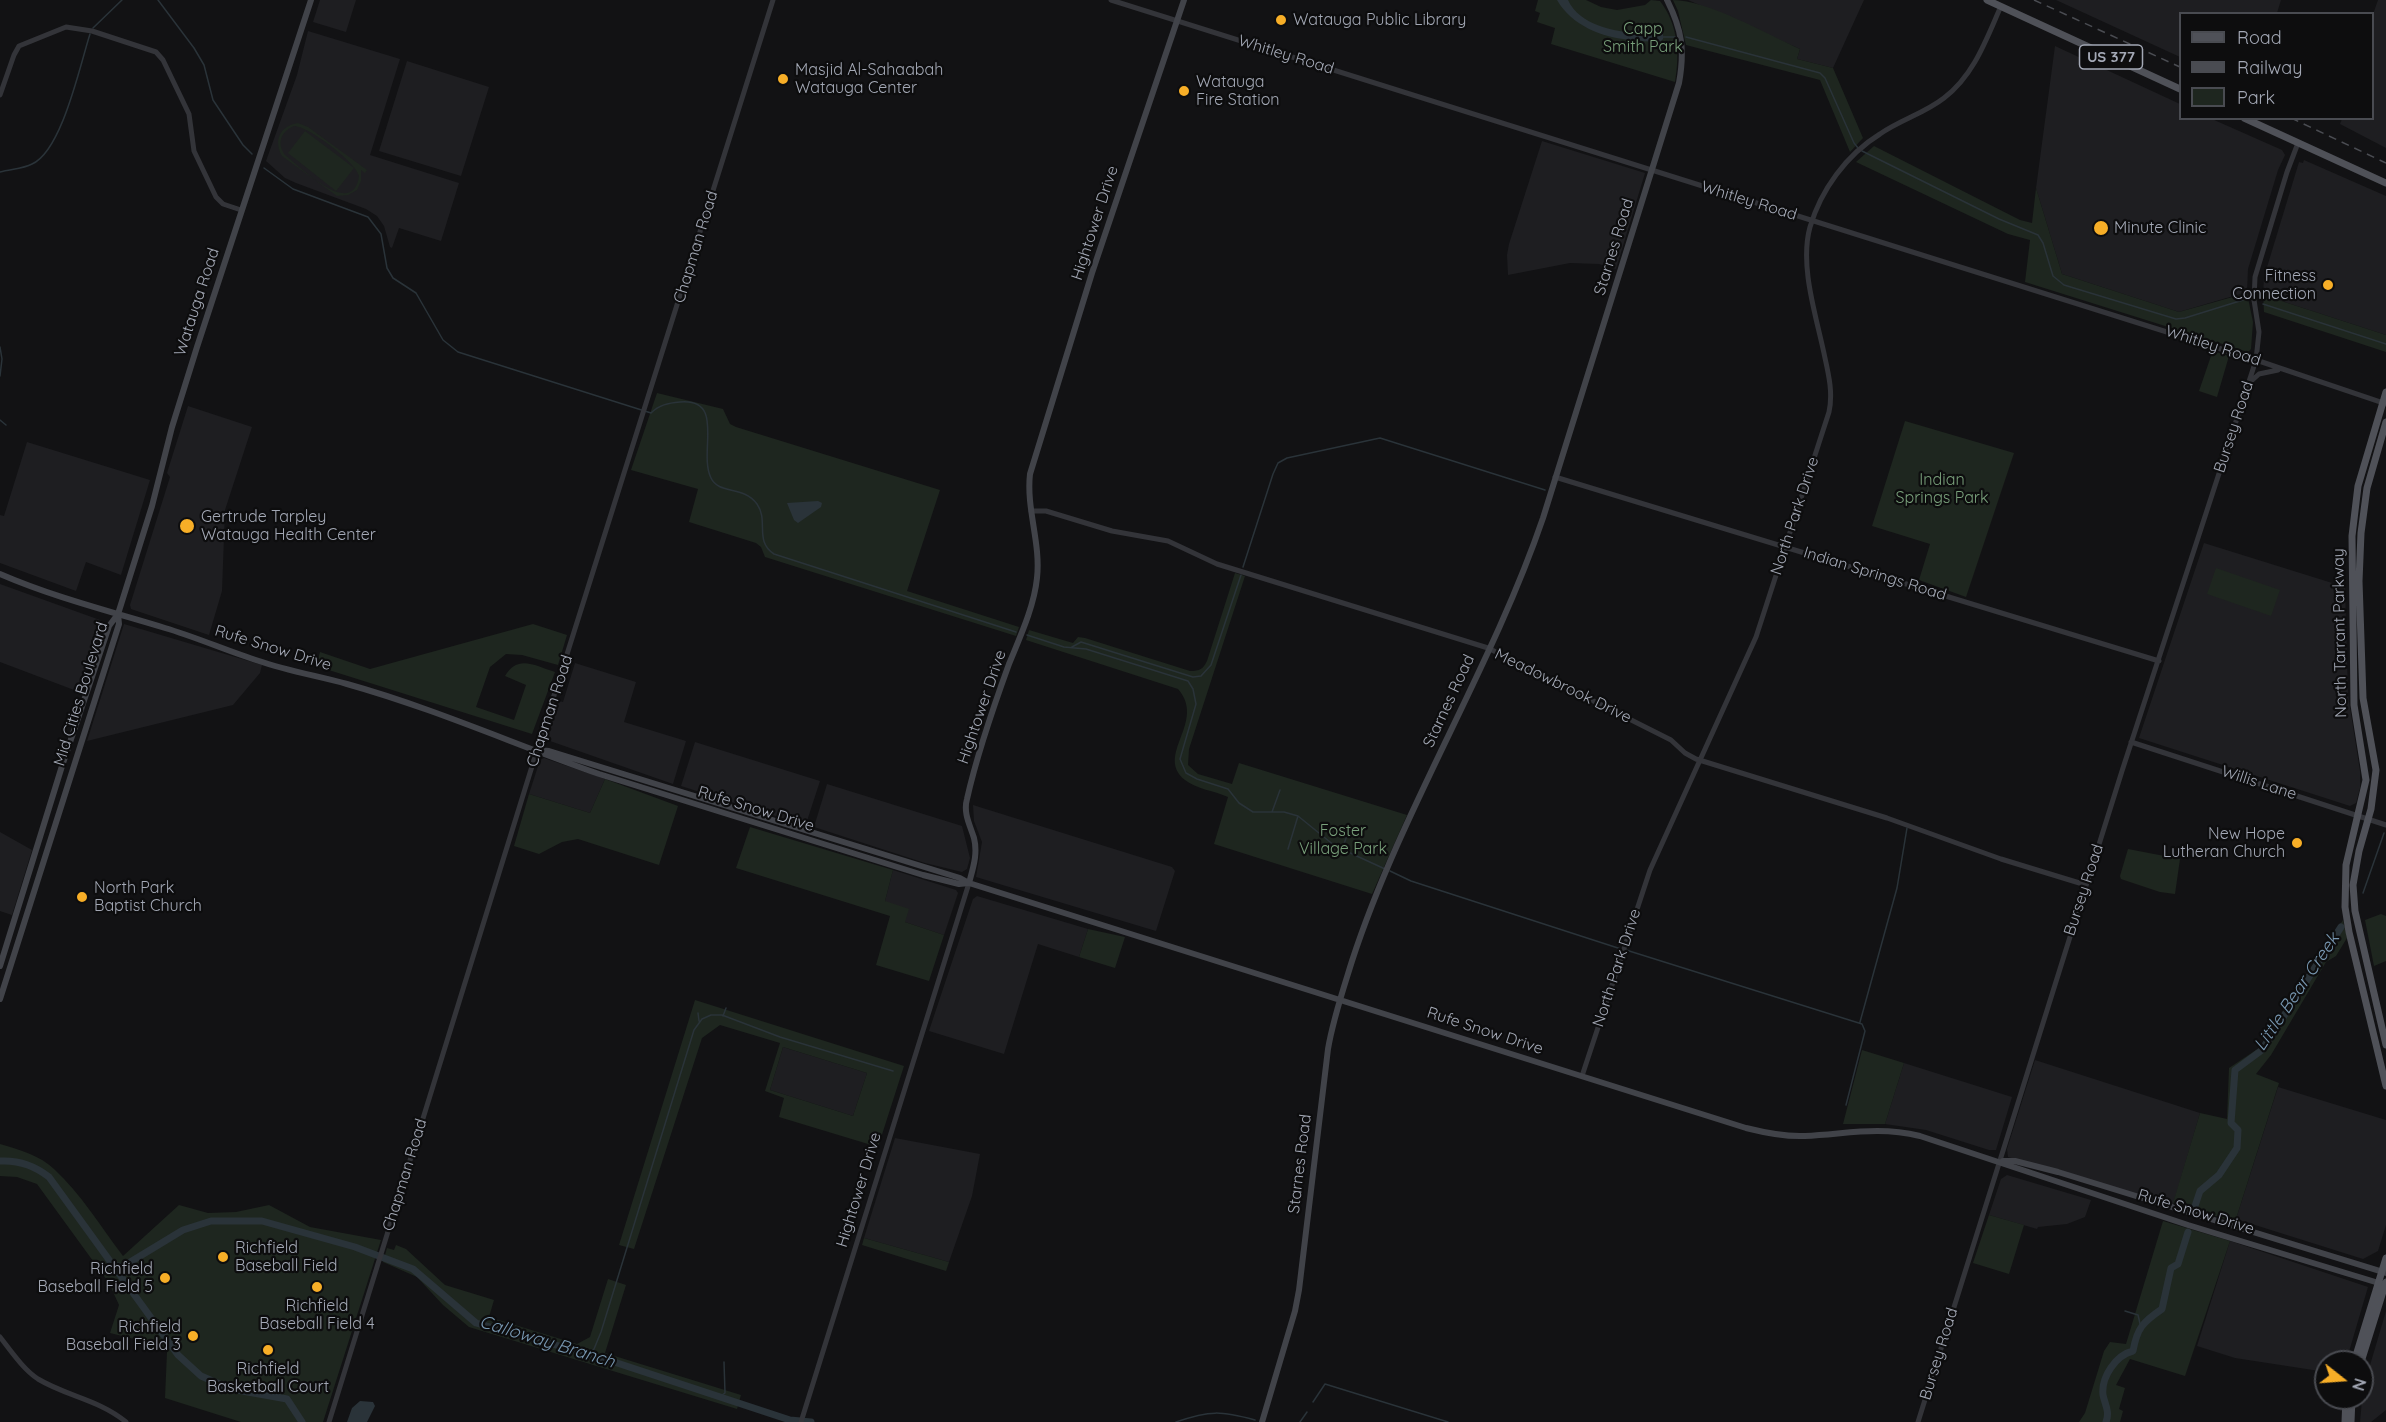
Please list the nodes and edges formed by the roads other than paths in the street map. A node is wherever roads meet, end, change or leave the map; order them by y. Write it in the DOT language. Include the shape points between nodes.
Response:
graph roads {
  1 [pos="310,0"];
  2 [pos="773,0"];
  3 [pos="1111,0"];
  4 [pos="1184,0"];
  5 [pos="1667,0"];
  6 [pos="1987,0"];
  7 [pos="2001,6"];
  8 [pos="1177,20"];
  9 [pos="2179,88"];
  10 [pos="0,95"];
  11 [pos="2248,120"];
  12 [pos="2298,143"];
  13 [pos="1652,171"];
  14 [pos="2386,183"];
  15 [pos="241,210"];
  16 [pos="1812,221"];
  17 [pos="2256,360"];
  18 [pos="2283,370"];
  19 [pos="2246,386"];
  20 [pos="2386,392"];
  21 [pos="2384,404"];
  22 [pos="2386,422"];
  23 [pos="1556,477"];
  24 [pos="1031,511"];
  25 [pos="1785,547"];
  26 [pos="0,574"];
  27 [pos="118,614"];
  28 [pos="1488,648"];
  29 [pos="2159,661"];
  30 [pos="2132,742"];
  31 [pos="537,750"];
  32 [pos="1700,760"];
  33 [pos="2359,816"];
  34 [pos="2368,819"];
  35 [pos="2386,825"];
  36 [pos="974,867"];
  37 [pos="30,870"];
  38 [pos="40,873"];
  39 [pos="956,877"];
  40 [pos="969,883"];
  41 [pos="2086,885"];
  42 [pos="0,966"];
  43 [pos="0,999"];
  44 [pos="1340,999"];
  45 [pos="2386,1045"];
  46 [pos="1582,1076"];
  47 [pos="2386,1086"];
  48 [pos="1999,1161"];
  49 [pos="2091,1182"];
  50 [pos="2087,1192"];
  51 [pos="2243,1228"];
  52 [pos="2239,1240"];
  53 [pos="2303,1248"];
  54 [pos="2300,1258"];
  55 [pos="2386,1258"];
  56 [pos="2384,1273"];
  57 [pos="2384,1283"];
  58 [pos="0,1337"];
  59 [pos="2364,1339"];
  60 [pos="2359,1350"];
  61 [pos="2363,1350"];
  62 [pos="126,1422"];
  63 [pos="329,1422"];
  64 [pos="801,1422"];
  65 [pos="1262,1422"];
  66 [pos="1918,1422"];
  1 -- 15 [label="main road, Watauga Road"];
  2 -- 31 [label="street, Chapman Road"];
  3 -- 8 [label="street, Whitley Road"];
  4 -- 8 [label="main road, Hightower Drive"];
  5 -- 13 [label="main road, Starnes Road" via="1682,39 1682,68"];
  6 -- 7 [label="main road, US 377"];
  7 -- 9 [label="main road, US 377"];
  7 -- 16 [label="street, North Park Drive" via="1963,80 1945,98 1872,140 1828,186"];
  8 -- 13 [label="street, Whitley Road"];
  8 -- 24 [label="main road, Hightower Drive" via="1032,466 1028,490"];
  10 -- 15 [label="street" via="19,46 66,27 82,28 156,52 189,114 194,151 216,197"];
  11 -- 12 [label="main road"];
  12 -- 14 [label="main road"];
  12 -- 17 [label="street, Bursey Road" via="2255,277 2259,332"];
  13 -- 16 [label="street, Whitley Road"];
  13 -- 23 [label="main road, Starnes Road"];
  15 -- 27 [label="main road, Watauga Road" via="172,426"];
  16 -- 17 [label="street, Whitley Road"];
  16 -- 25 [label="street, North Park Drive" via="1806,262 1831,386 1831,404"];
  17 -- 18 [label="street, Whitley Road"];
  17 -- 19 [label="street, Bursey Road"];
  18 -- 19 [label="street" via="2259,374"];
  18 -- 21 [label="street, Whitley Road"];
  19 -- 29 [label="street, Bursey Road"];
  20 -- 21 [label="main road, North Tarrant Parkway"];
  21 -- 33 [label="main road, North Tarrant Parkway" via="2358,486 2352,536 2354,705 2366,780"];
  22 -- 34 [label="main road, North Tarrant Parkway" via="2366,497 2360,547 2363,698 2376,770"];
  23 -- 25 [label="street, Indian Springs Road"];
  23 -- 28 [label="main road, Starnes Road" via="1530,555"];
  24 -- 28 [label="street, Meadowbrook Drive" via="1046,511 1112,531 1168,542 1217,564"];
  24 -- 36 [label="main road, Hightower Drive" via="1037,578 966,801 974,839"];
  25 -- 29 [label="street, Indian Springs Road"];
  25 -- 32 [label="street, North Park Drive" via="1756,638"];
  26 -- 27 [label="main road, Rufe Snow Drive"];
  27 -- 31 [label="main road, Rufe Snow Drive" via="261,662 347,684"];
  27 -- 37 [label="main road, Mid Cities Boulevard" via="109,626"];
  27 -- 38 [label="main road, Mid Cities Boulevard" via="119,626"];
  28 -- 32 [label="street, Meadowbrook Drive" via="1671,740"];
  28 -- 44 [label="main road, Starnes Road" via="1369,908"];
  29 -- 30 [label="street, Bursey Road"];
  30 -- 33 [label="street, Willis Lane"];
  30 -- 41 [label="street, Bursey Road"];
  31 -- 39 [label="main road, Rufe Snow Drive"];
  31 -- 40 [label="main road, Rufe Snow Drive" via="599,774 923,875"];
  31 -- 63 [label="street, Chapman Road"];
  32 -- 41 [label="street, Meadowbrook Drive"];
  32 -- 46 [label="street, North Park Drive" via="1650,870"];
  33 -- 34 [label="street, Willis Lane"];
  33 -- 47 [label="main road, North Tarrant Parkway" via="2346,865 2345,907"];
  34 -- 35 [label="street, Willis Lane"];
  34 -- 45 [label="main road, North Tarrant Parkway" via="2358,851 2354,902"];
  36 -- 39 [label="main road"];
  36 -- 40 [label="main road, Hightower Drive"];
  37 -- 38 [label="main road"];
  37 -- 42 [label="main road, Mid Cities Boulevard"];
  38 -- 43 [label="main road, Mid Cities Boulevard"];
  39 -- 40 [label="main road, Rufe Snow Drive"];
  40 -- 44 [label="main road, Rufe Snow Drive"];
  40 -- 64 [label="street, Hightower Drive"];
  41 -- 48 [label="street, Bursey Road"];
  44 -- 46 [label="main road, Rufe Snow Drive"];
  44 -- 65 [label="main road, Starnes Road" via="1328,1049 1297,1300"];
  46 -- 48 [label="main road, Rufe Snow Drive" via="1768,1133 1806,1136 1891,1131"];
  48 -- 49 [label="main road, Rufe Snow Drive" via="2015,1161"];
  48 -- 50 [label="main road, Rufe Snow Drive"];
  48 -- 66 [label="street, Bursey Road"];
  49 -- 50 [label="main road"];
  49 -- 51 [label="main road, Rufe Snow Drive"];
  50 -- 52 [label="main road, Rufe Snow Drive"];
  51 -- 52 [label="main road"];
  51 -- 53 [label="main road, Rufe Snow Drive"];
  52 -- 54 [label="main road, Rufe Snow Drive"];
  53 -- 54 [label="main road"];
  53 -- 56 [label="main road, Rufe Snow Drive"];
  54 -- 57 [label="main road, Rufe Snow Drive"];
  55 -- 56 [label="main road"];
  56 -- 57 [label="main road"];
  57 -- 59 [label="main road"];
  58 -- 62 [label="street" via="35,1377 98,1403"];
  59 -- 60 [label="main road"];
  59 -- 61 [label="main road"];
}
